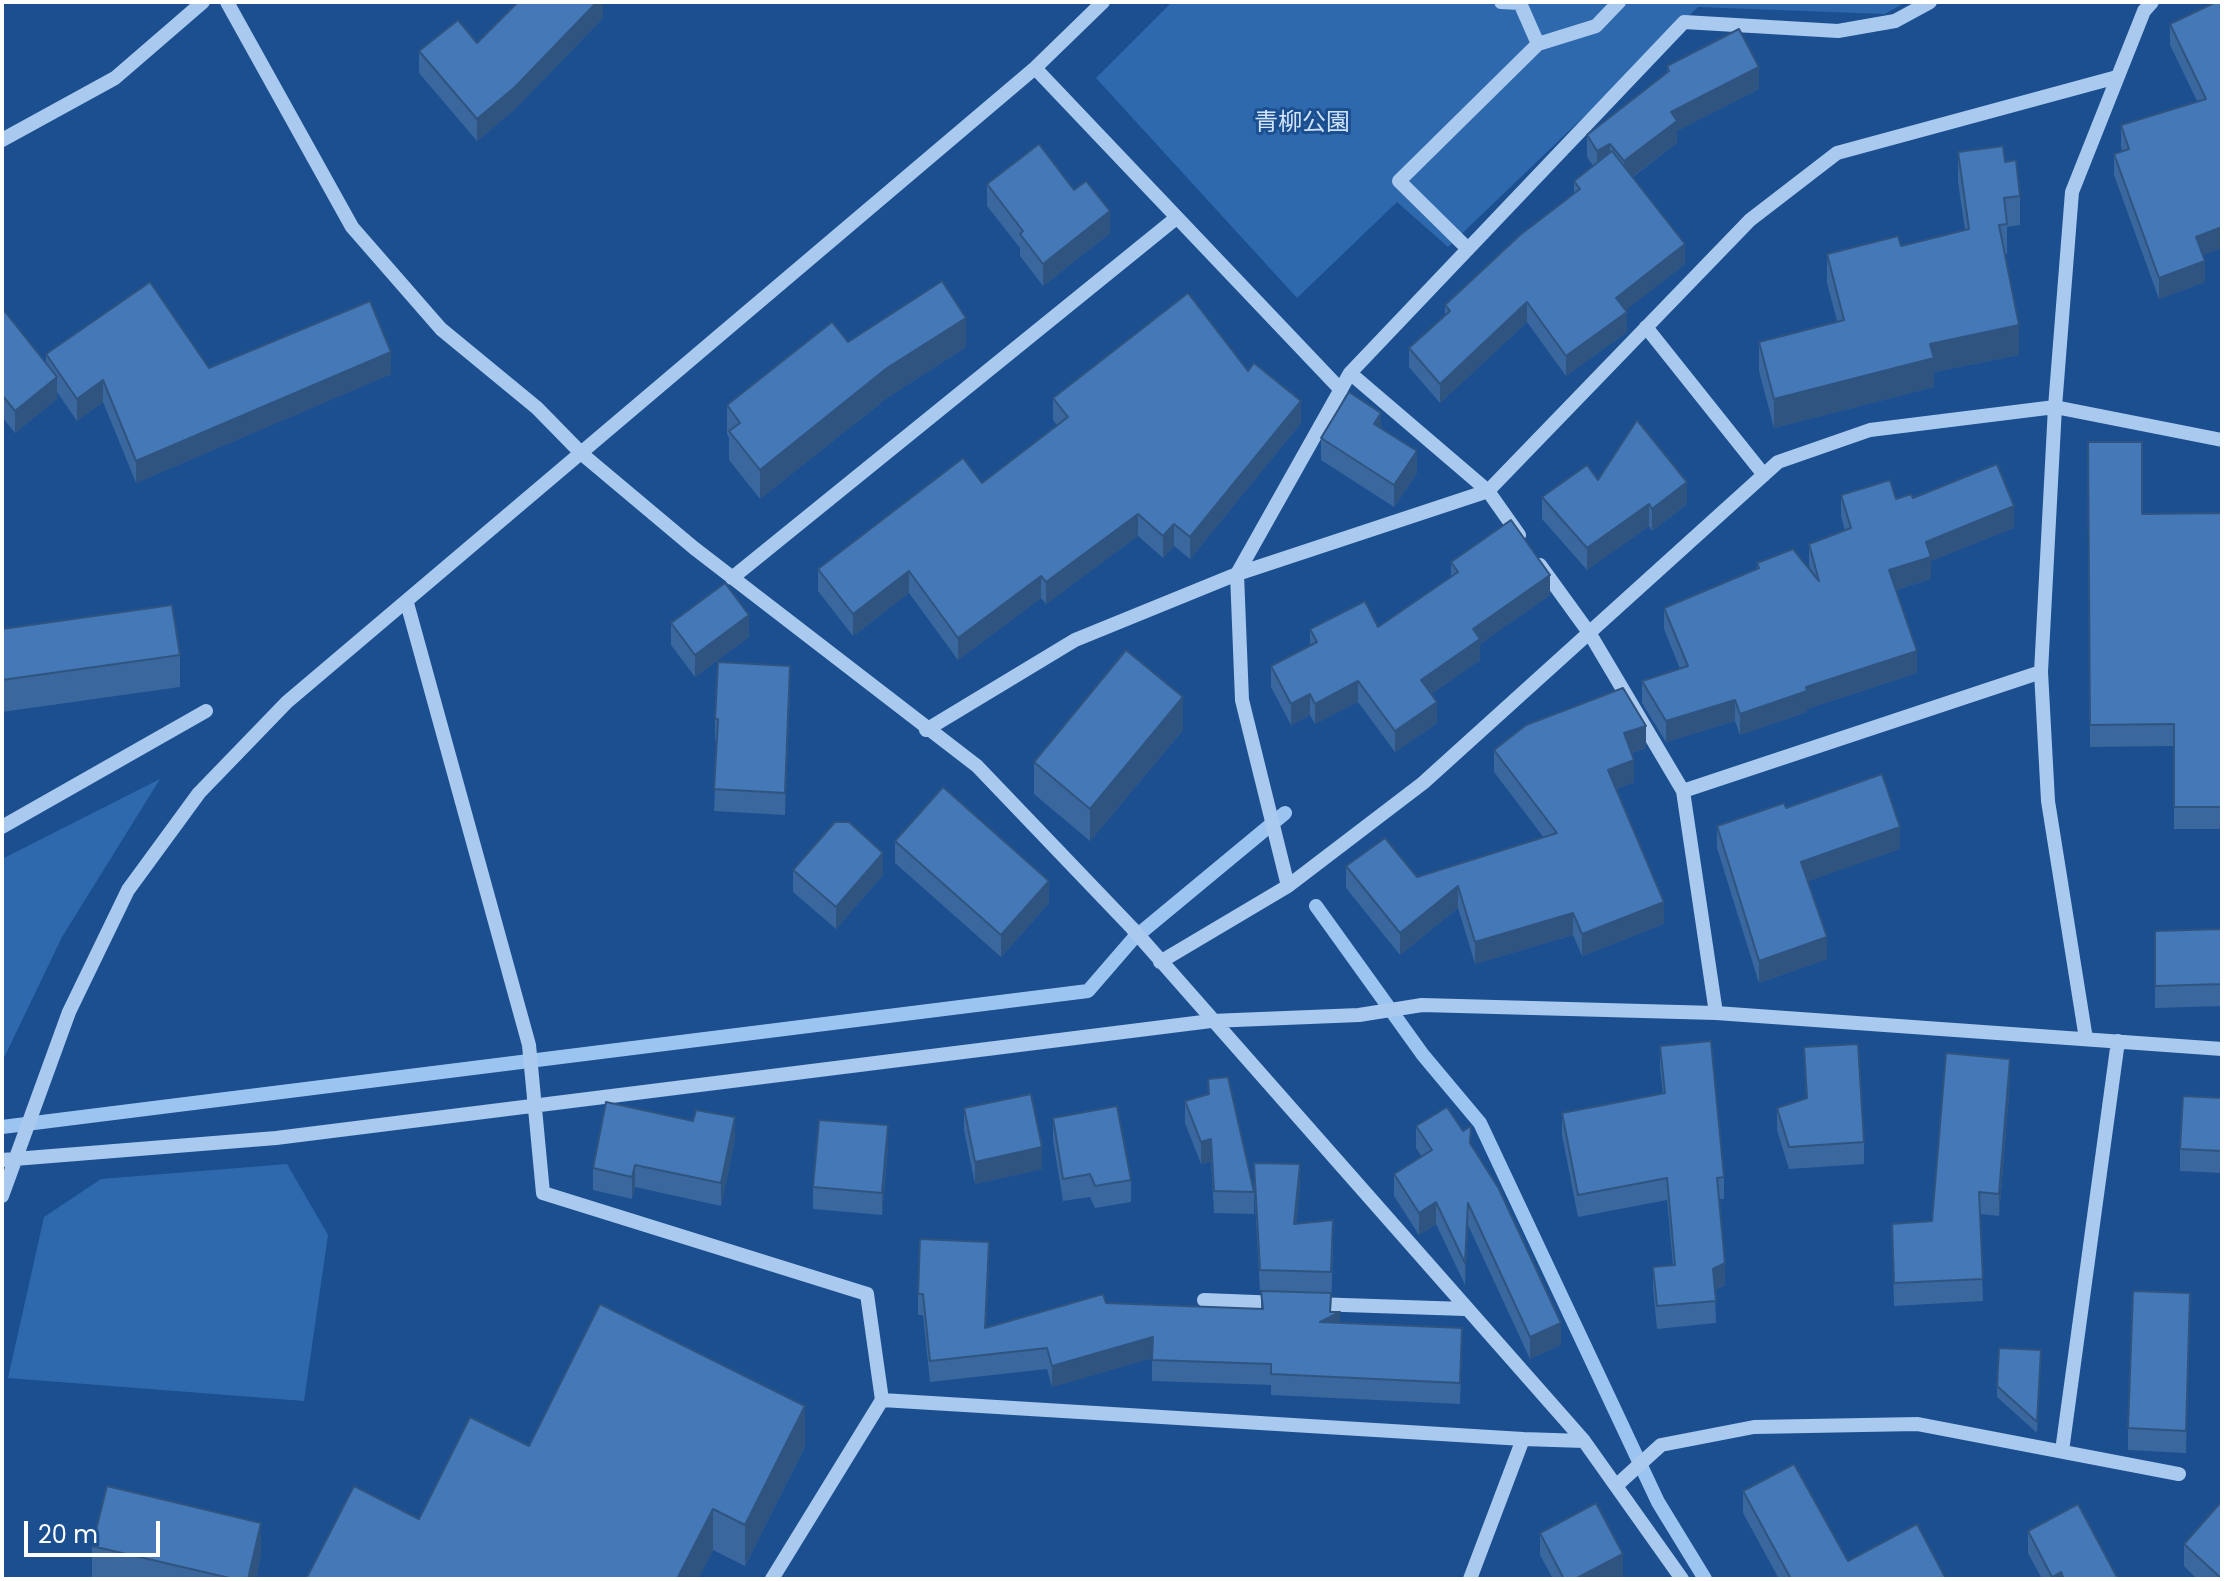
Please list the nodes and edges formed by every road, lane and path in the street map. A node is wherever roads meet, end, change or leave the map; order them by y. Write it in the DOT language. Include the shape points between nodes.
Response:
graph roads {
  1 [pos="203,2"];
  2 [pos="227,2"];
  3 [pos="1103,2"];
  4 [pos="1501,2"];
  5 [pos="1619,2"];
  6 [pos="1930,2"];
  7 [pos="2152,2"];
  8 [pos="1538,44"];
  9 [pos="1035,68"];
  10 [pos="2117,77"];
  11 [pos="2,140"];
  12 [pos="1175,219"];
  13 [pos="1468,249"];
  14 [pos="1646,327"];
  15 [pos="1350,373"];
  16 [pos="1341,390"];
  17 [pos="2055,407"];
  18 [pos="2222,440"];
  19 [pos="582,454"];
  20 [pos="1764,475"];
  21 [pos="1488,491"];
  22 [pos="1525,543"];
  23 [pos="1534,556"];
  24 [pos="1237,574"];
  25 [pos="732,578"];
  26 [pos="407,603"];
  27 [pos="1590,634"];
  28 [pos="2041,672"];
  29 [pos="206,711"];
  30 [pos="926,730"];
  31 [pos="1683,791"];
  32 [pos="2,827"];
  33 [pos="1288,886"];
  34 [pos="1160,962"];
  35 [pos="1716,1013"];
  36 [pos="1211,1021"];
  37 [pos="2086,1039"];
  38 [pos="2118,1041"];
  39 [pos="2222,1049"];
  40 [pos="533,1103"];
  41 [pos="9,1159"];
  42 [pos="2,1196"];
  43 [pos="1204,1300"];
  44 [pos="1465,1309"];
  45 [pos="882,1400"];
  46 [pos="1523,1439"];
  47 [pos="1584,1441"];
  48 [pos="2062,1451"];
  49 [pos="2179,1474"];
  50 [pos="1618,1483"];
  51 [pos="772,1579"];
  52 [pos="1470,1579"];
  53 [pos="1682,1579"];
  1 -- 11 [label="street" via="115,78"];
  2 -- 19 [label="street" via="352,227 441,329 537,408"];
  3 -- 9 [label="street"];
  4 -- 8 [label="street" via="1520,3"];
  5 -- 8 [label="street" via="1596,26"];
  6 -- 13 [label="street" via="1895,21 1838,31 1684,22"];
  7 -- 10 [label="street"];
  8 -- 13 [label="street" via="1399,181"];
  9 -- 12 [label="street"];
  9 -- 19 [label="street"];
  10 -- 14 [label="street" via="1837,153 1750,220"];
  10 -- 17 [label="street" via="2072,192"];
  12 -- 16 [label="street"];
  12 -- 25 [label="street"];
  13 -- 15 [label="street"];
  14 -- 20 [label="street"];
  14 -- 21 [label="street"];
  15 -- 16 [label="street"];
  15 -- 21 [label="street"];
  16 -- 24 [label="street"];
  17 -- 18 [label="street"];
  17 -- 20 [label="street" via="1870,430 1778,462"];
  17 -- 28 [label="street"];
  19 -- 25 [label="street"];
  19 -- 26 [label="street"];
  20 -- 27 [label="street"];
  21 -- 22 [label="street"];
  21 -- 24 [label="street"];
  23 -- 27 [label="street"];
  24 -- 30 [label="street" via="1075,640"];
  24 -- 33 [label="street" via="1242,700"];
  25 -- 30 [label="street"];
  26 -- 40 [label="street" via="529,1045"];
  26 -- 41 [label="street" via="265,725 199,793 128,890 69,1012 35,1109"];
  27 -- 31 [label="street"];
  27 -- 33 [label="street" via="1423,783"];
  28 -- 31 [label="street"];
  28 -- 37 [label="street" via="2048,801"];
  29 -- 32 [label="street"];
  30 -- 34 [label="street" via="977,766"];
  31 -- 35 [label="street"];
  33 -- 34 [label="street"];
  34 -- 36 [label="street"];
  35 -- 36 [label="street" via="1422,1005 1359,1015"];
  35 -- 37 [label="street"];
  36 -- 40 [label="street"];
  36 -- 44 [label="street"];
  37 -- 38 [label="street"];
  38 -- 39 [label="street"];
  38 -- 48 [label="street"];
  40 -- 41 [label="street" via="276,1138"];
  40 -- 45 [label="street" via="543,1193 867,1294"];
  41 -- 42 [label="street"];
  43 -- 44 [label="street"];
  44 -- 47 [label="street"];
  45 -- 46 [label="street"];
  45 -- 51 [label="street"];
  46 -- 47 [label="street"];
  46 -- 52 [label="street"];
  47 -- 50 [label="street"];
  48 -- 49 [label="street"];
  48 -- 50 [label="street" via="1918,1424 1754,1427 1661,1445"];
  50 -- 53 [label="street"];
}
